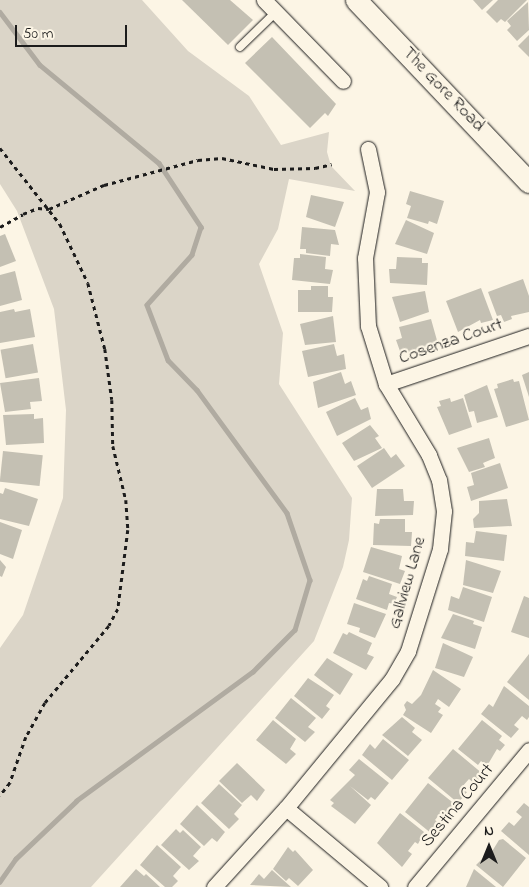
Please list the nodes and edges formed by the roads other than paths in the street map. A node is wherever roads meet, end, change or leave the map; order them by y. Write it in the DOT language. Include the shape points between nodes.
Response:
graph roads {
  1 [pos="264,0"];
  2 [pos="356,0"];
  3 [pos="276,12"];
  4 [pos="240,47"];
  5 [pos="342,81"];
  6 [pos="368,149"];
  7 [pos="529,182"];
  8 [pos="529,336"];
  9 [pos="386,384"];
  10 [pos="529,750"];
  11 [pos="286,808"];
  12 [pos="214,887"];
  13 [pos="380,887"];
  14 [pos="415,887"];
  1 -- 3 [label="street"];
  2 -- 7 [label="main road, The Gore Road"];
  3 -- 4 [label="lane"];
  3 -- 5 [label="street"];
  6 -- 9 [label="street, Gallview Lane" via="377,192 365,258 365,305 372,342"];
  8 -- 9 [label="street, Cosenza Court"];
  9 -- 11 [label="street, Gallview Lane" via="429,455 439,480 444,511 440,549 403,661 379,696"];
  10 -- 14 [label="street, Sestina Court"];
  11 -- 12 [label="street, Gallview Lane"];
  11 -- 13 [label="street"];
}
